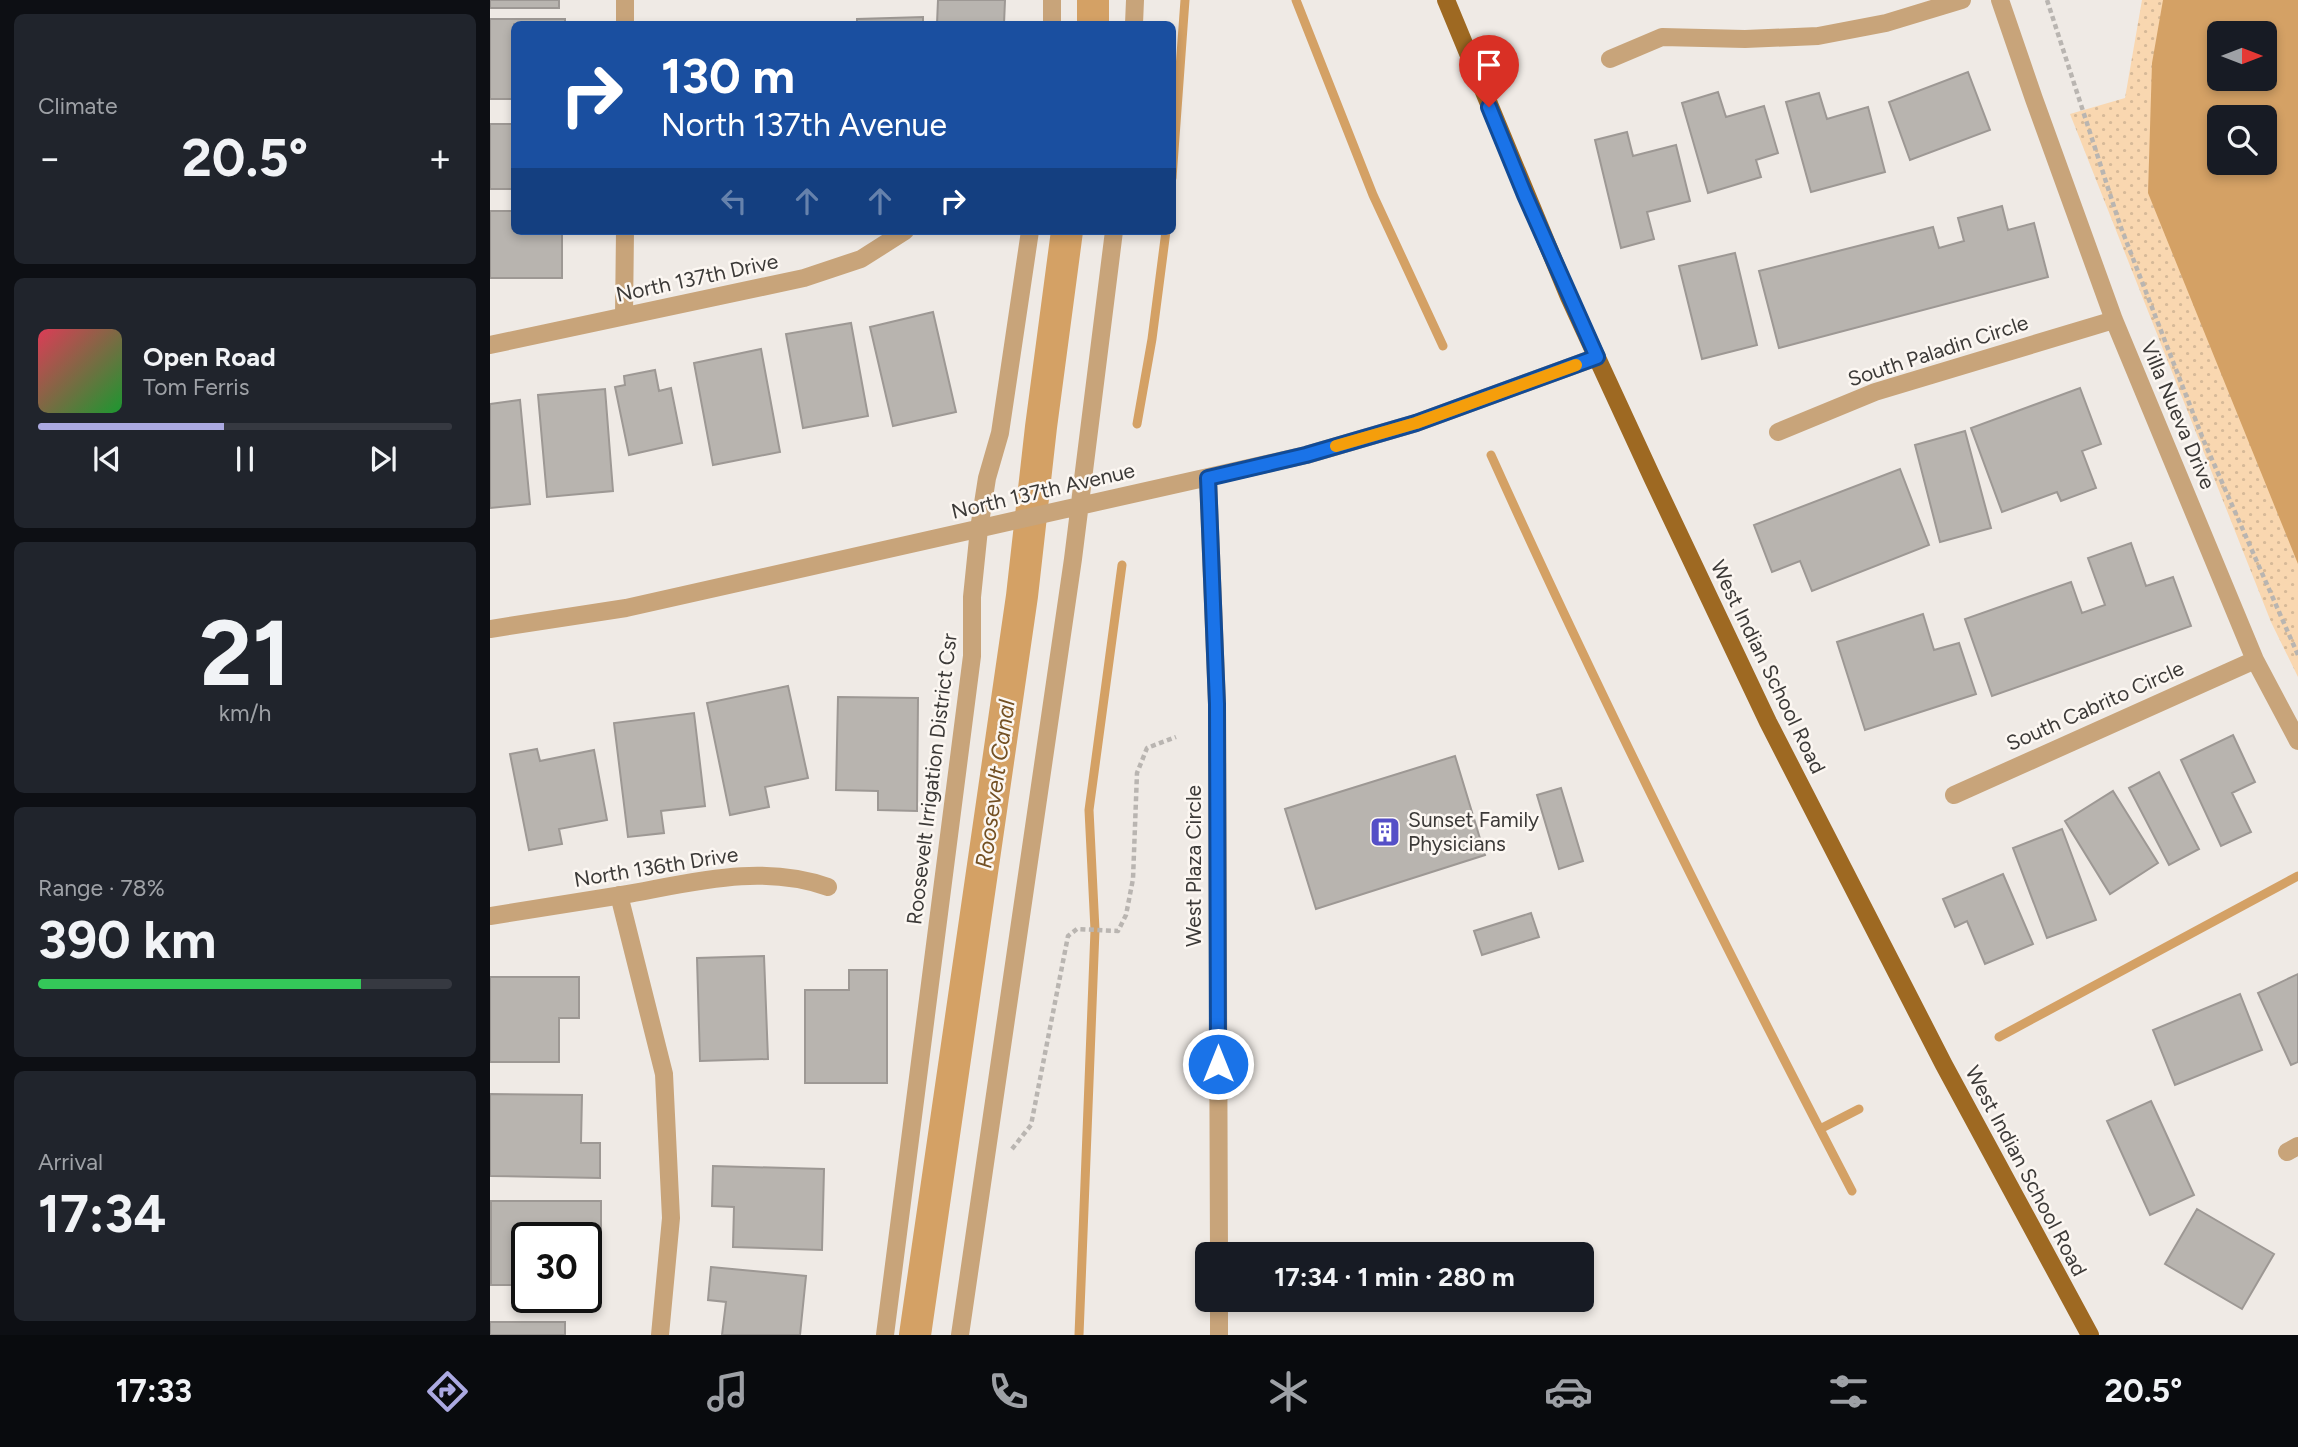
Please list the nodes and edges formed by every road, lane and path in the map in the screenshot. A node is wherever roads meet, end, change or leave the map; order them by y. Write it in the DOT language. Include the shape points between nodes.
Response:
graph roads {
  1 [pos="625,0"];
  2 [pos="1052,0"];
  3 [pos="1135,0"];
  4 [pos="1446,0"];
  5 [pos="1962,0"];
  6 [pos="2000,0"];
  7 [pos="2047,0"];
  8 [pos="625,21"];
  9 [pos="1052,21"];
  10 [pos="1134,21"];
  11 [pos="1610,59"];
  12 [pos="625,235"];
  13 [pos="899,235"];
  14 [pos="1029,235"];
  15 [pos="1113,235"];
  16 [pos="624,316"];
  17 [pos="2114,320"];
  18 [pos="490,345"];
  19 [pos="1597,357"];
  20 [pos="1778,432"];
  21 [pos="1208,478"];
  22 [pos="1079,506"];
  23 [pos="986,527"];
  24 [pos="490,629"];
  25 [pos="2298,655"];
  26 [pos="2255,660"];
  27 [pos="1176,737"];
  28 [pos="2298,741"];
  29 [pos="1954,795"];
  30 [pos="828,887"];
  31 [pos="619,895"];
  32 [pos="490,916"];
  33 [pos="1005,1157"];
  34 [pos="1219,1242"];
  35 [pos="1219,1312"];
  36 [pos="660,1335"];
  37 [pos="885,1335"];
  38 [pos="960,1335"];
  39 [pos="1219,1335"];
  40 [pos="2090,1335"];
  1 -- 8 [label="street"];
  2 -- 9 [label="street"];
  3 -- 10 [label="street"];
  4 -- 19 [label="main road, West Indian School Road"];
  5 -- 11 [label="street" via="1885,23 1818,36 1662,37"];
  6 -- 17 [label="street, Villa Nueva Drive"];
  7 -- 25 [label="path" via="2120,225 2203,439"];
  12 -- 16 [label="street"];
  13 -- 16 [label="street, North 137th Drive" via="861,259 804,278"];
  14 -- 23 [label="street, Roosevelt Irrigation District Csr" via="1000,433 987,478"];
  15 -- 22 [label="street"];
  16 -- 18 [label="street, North 137th Drive"];
  17 -- 20 [label="street, South Paladin Circle" via="1875,391"];
  17 -- 26 [label="street, Villa Nueva Drive"];
  19 -- 21 [label="street, North 137th Avenue" via="1416,423"];
  19 -- 40 [label="main road, West Indian School Road" via="1780,746"];
  21 -- 22 [label="street, North 137th Avenue"];
  21 -- 34 [label="street, West Plaza Circle" via="1217,704"];
  22 -- 23 [label="street, North 137th Avenue"];
  22 -- 38 [label="street"];
  23 -- 24 [label="street, North 137th Avenue" via="626,608"];
  23 -- 37 [label="street, Roosevelt Irrigation District Csr" via="972,597 972,656"];
  26 -- 28 [label="street, Villa Nueva Drive"];
  26 -- 29 [label="street, South Cabrito Circle"];
  27 -- 33 [label="path" via="1147,748 1137,774 1133,879 1118,931 1077,929 1068,936 1031,1125"];
  30 -- 31 [label="street, North 136th Drive" via="806,879 755,874"];
  31 -- 32 [label="street, North 136th Drive"];
  31 -- 36 [label="street" via="664,1074 671,1219"];
  35 -- 39 [label="street"];
}
